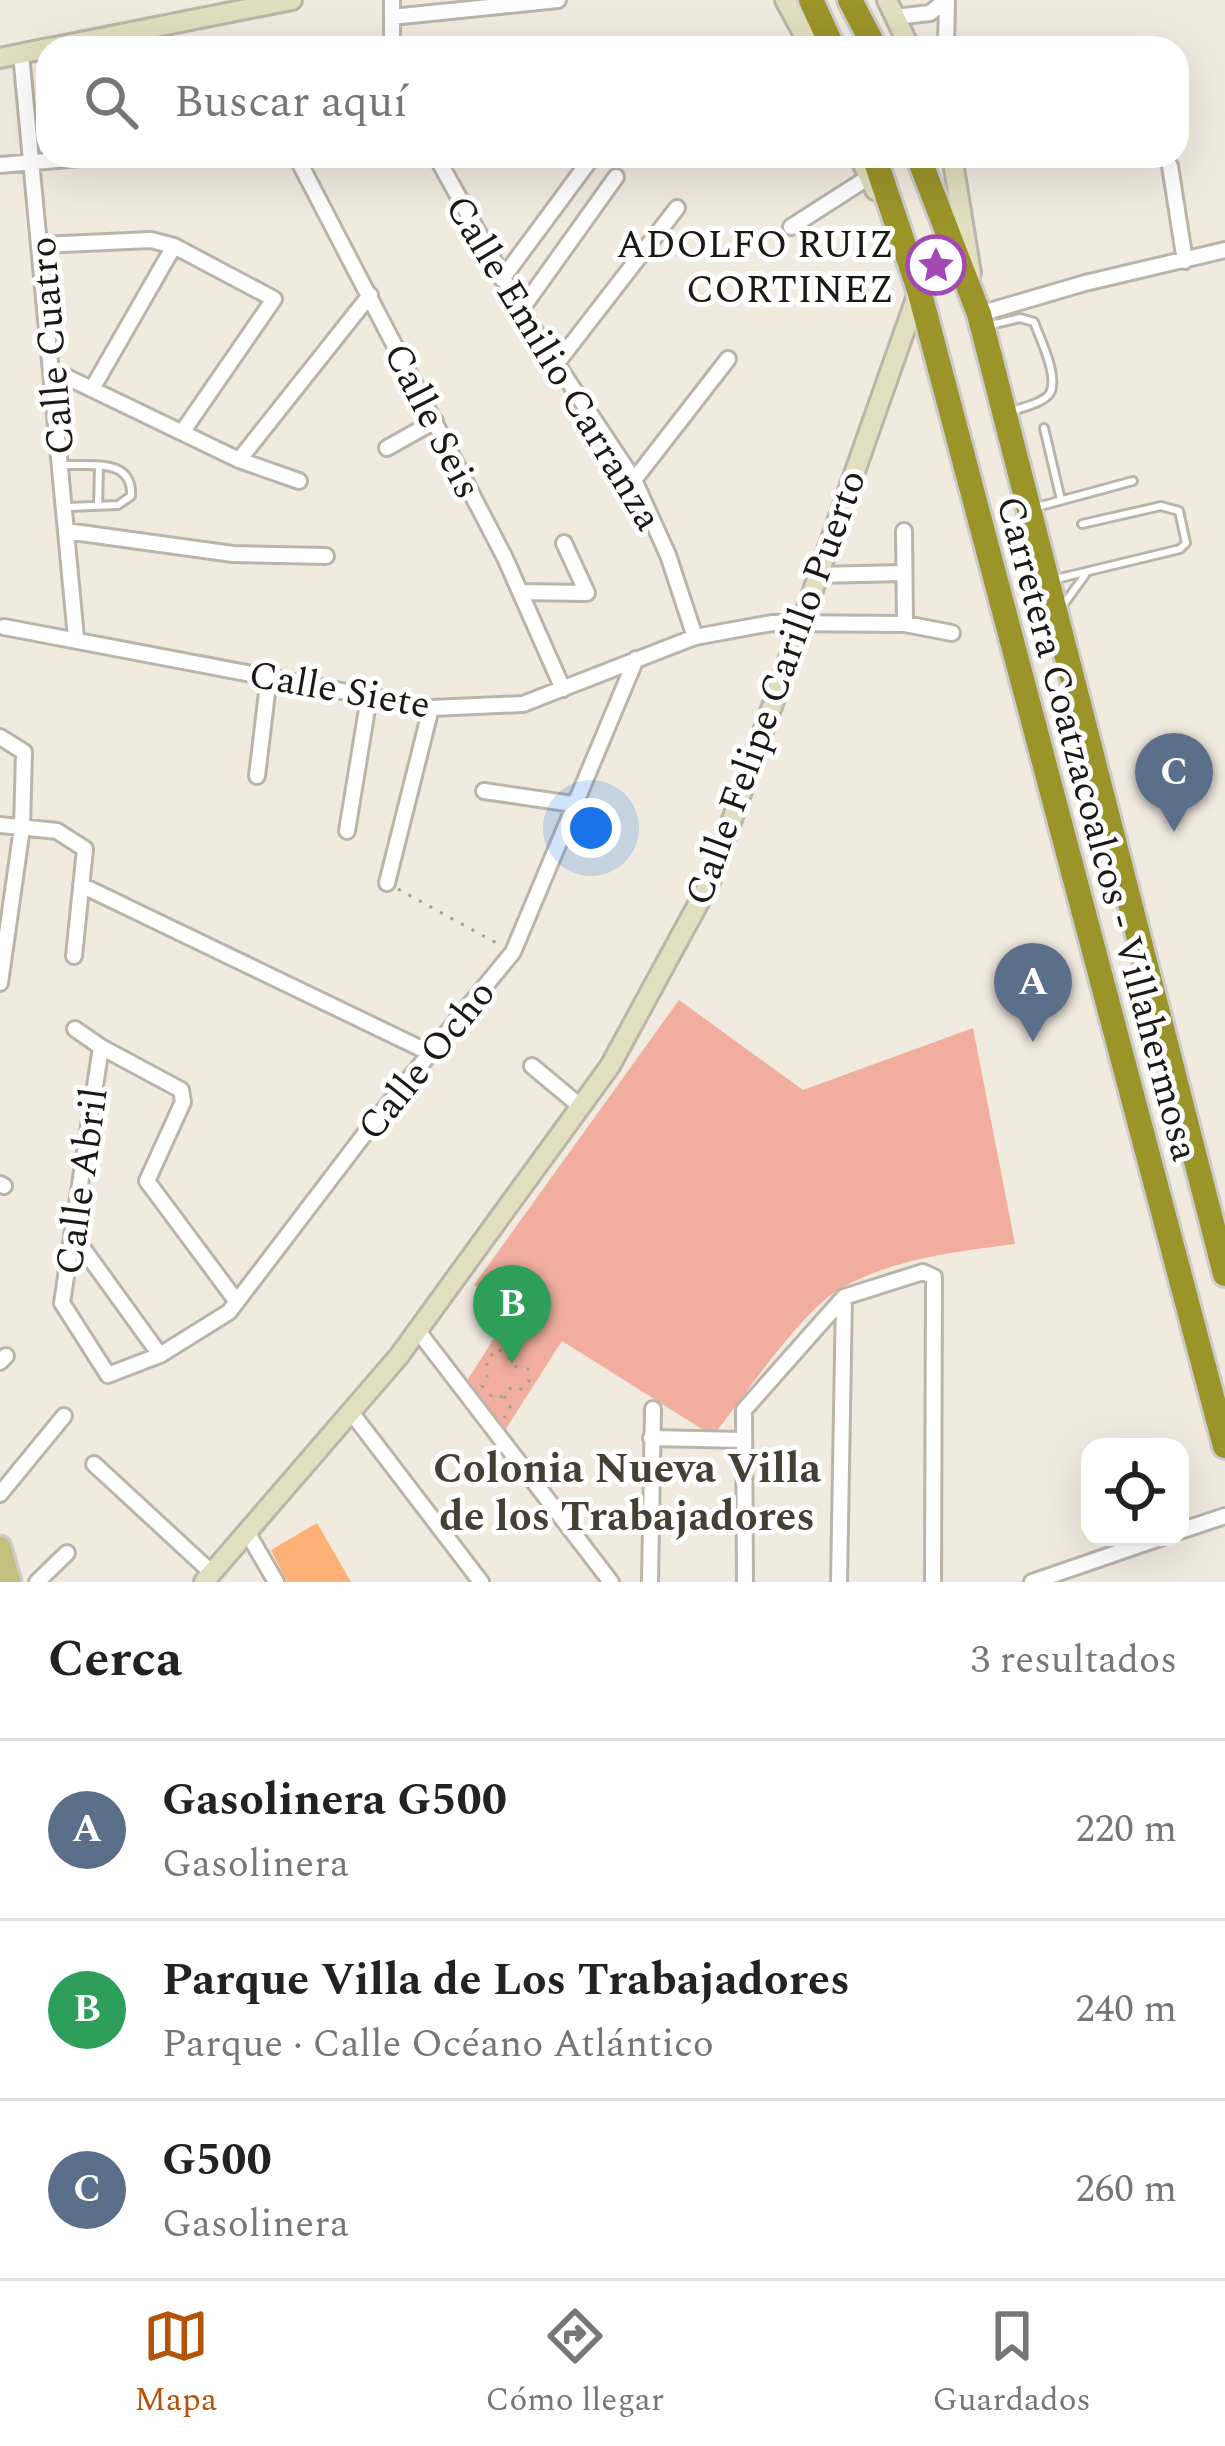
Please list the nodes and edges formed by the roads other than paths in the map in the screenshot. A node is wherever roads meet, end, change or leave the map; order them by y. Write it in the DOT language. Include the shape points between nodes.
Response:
graph roads {
  1 [pos="292,0"];
  2 [pos="558,0"];
  3 [pos="785,0"];
  4 [pos="811,0"];
  5 [pos="850,0"];
  6 [pos="946,0"];
  7 [pos="475,5"];
  8 [pos="392,8"];
  9 [pos="891,9"];
  10 [pos="110,36"];
  11 [pos="804,36"];
  12 [pos="828,36"];
  13 [pos="869,36"];
  14 [pos="904,36"];
  15 [pos="946,36"];
  16 [pos="36,51"];
  17 [pos="21,54"];
  18 [pos="0,58"];
  19 [pos="32,162"];
  20 [pos="36,162"];
  21 [pos="0,165"];
  22 [pos="302,168"];
  23 [pos="442,168"];
  24 [pos="584,168"];
  25 [pos="870,168"];
  26 [pos="871,168"];
  27 [pos="923,168"];
  28 [pos="954,168"];
  29 [pos="1170,168"];
  30 [pos="616,177"];
  31 [pos="677,208"];
  32 [pos="791,227"];
  33 [pos="41,244"];
  34 [pos="174,246"];
  35 [pos="1225,250"];
  36 [pos="1186,261"];
  37 [pos="502,279"];
  38 [pos="919,290"];
  39 [pos="370,295"];
  40 [pos="520,310"];
  41 [pos="978,312"];
  42 [pos="728,359"];
  43 [pos="557,363"];
  44 [pos="52,370"];
  45 [pos="92,388"];
  46 [pos="1004,415"];
  47 [pos="435,421"];
  48 [pos="1045,428"];
  49 [pos="183,431"];
  50 [pos="387,448"];
  51 [pos="239,460"];
  52 [pos="60,465"];
  53 [pos="99,466"];
  54 [pos="634,480"];
  55 [pos="1133,481"];
  56 [pos="298,482"];
  57 [pos="1061,500"];
  58 [pos="98,506"];
  59 [pos="64,508"];
  60 [pos="1028,509"];
  61 [pos="1082,524"];
  62 [pos="66,531"];
  63 [pos="904,531"];
  64 [pos="564,543"];
  65 [pos="326,556"];
  66 [pos="1087,572"];
  67 [pos="904,573"];
  68 [pos="816,575"];
  69 [pos="1047,581"];
  70 [pos="520,592"];
  71 [pos="1056,616"];
  72 [pos="800,624"];
  73 [pos="905,624"];
  74 [pos="4,627"];
  75 [pos="952,632"];
  76 [pos="695,637"];
  77 [pos="76,638"];
  78 [pos="636,659"];
  79 [pos="269,676"];
  80 [pos="563,689"];
  81 [pos="369,697"];
  82 [pos="430,707"];
  83 [pos="0,737"];
  84 [pos="256,776"];
  85 [pos="484,791"];
  86 [pos="573,804"];
  87 [pos="0,825"];
  88 [pos="22,827"];
  89 [pos="347,831"];
  90 [pos="387,884"];
  91 [pos="81,885"];
  92 [pos="74,956"];
  93 [pos="0,983"];
  94 [pos="75,1029"];
  95 [pos="101,1047"];
  96 [pos="428,1052"];
  97 [pos="532,1066"];
  98 [pos="580,1106"];
  99 [pos="74,1236"];
  100 [pos="1225,1274"];
  101 [pos="844,1297"];
  102 [pos="237,1302"];
  103 [pos="418,1331"];
  104 [pos="160,1354"];
  105 [pos="109,1375"];
  106 [pos="653,1409"];
  107 [pos="351,1412"];
  108 [pos="64,1416"];
  109 [pos="651,1438"];
  110 [pos="744,1440"];
  111 [pos="1225,1446"];
  112 [pos="94,1464"];
  113 [pos="0,1494"];
  114 [pos="1225,1516"];
  115 [pos="1189,1528"];
  116 [pos="247,1532"];
  117 [pos="1137,1546"];
  118 [pos="0,1547"];
  119 [pos="68,1553"];
  120 [pos="208,1578"];
  121 [pos="10,1582"];
  122 [pos="37,1582"];
  123 [pos="276,1582"];
  124 [pos="481,1582"];
  125 [pos="611,1582"];
  126 [pos="650,1582"];
  127 [pos="745,1582"];
  128 [pos="839,1582"];
  129 [pos="933,1582"];
  130 [pos="1032,1582"];
  1 -- 10 [label="street"];
  2 -- 7 [label="street"];
  3 -- 11 [label="street"];
  4 -- 12 [label="highway"];
  5 -- 13 [label="highway"];
  6 -- 9 [label="street" via="930,13"];
  6 -- 15 [label="street"];
  7 -- 8 [label="street"];
  9 -- 14 [label="street"];
  16 -- 17 [label="street"];
  17 -- 18 [label="street"];
  17 -- 19 [label="street, Calle Cuatro"];
  19 -- 20 [label="street"];
  19 -- 21 [label="street"];
  19 -- 33 [label="street, Calle Cuatro"];
  22 -- 39 [label="street, Calle Seis"];
  23 -- 37 [label="street, Calle Emilio Carranza"];
  24 -- 37 [label="street"];
  25 -- 32 [label="street"];
  26 -- 38 [label="highway, Carretera Coatzacoalcos - Villahermosa"];
  27 -- 41 [label="highway, Carretera Coatzacoalcos - Villahermosa"];
  28 -- 41 [label="street"];
  29 -- 36 [label="street"];
  30 -- 40 [label="street"];
  31 -- 43 [label="street"];
  33 -- 34 [label="street"];
  33 -- 44 [label="street, Calle Cuatro"];
  34 -- 45 [label="street"];
  34 -- 49 [label="street" via="274,299"];
  35 -- 36 [label="street"];
  36 -- 41 [label="street"];
  37 -- 40 [label="street, Calle Emilio Carranza"];
  38 -- 68 [label="street, Calle Felipe Carillo Puerto"];
  38 -- 111 [label="highway, Carretera Coatzacoalcos - Villahermosa"];
  39 -- 47 [label="street, Calle Seis"];
  39 -- 51 [label="street"];
  40 -- 43 [label="street, Calle Emilio Carranza"];
  41 -- 46 [label="highway, Carretera Coatzacoalcos - Villahermosa"];
  41 -- 46 [label="lane" via="1034,322 1052,377 1046,398"];
  42 -- 54 [label="street"];
  43 -- 54 [label="street, Calle Emilio Carranza"];
  44 -- 45 [label="street"];
  44 -- 52 [label="street, Calle Cuatro"];
  45 -- 49 [label="street"];
  46 -- 60 [label="highway, Carretera Coatzacoalcos - Villahermosa"];
  47 -- 50 [label="street"];
  47 -- 70 [label="street, Calle Seis"];
  48 -- 57 [label="lane"];
  49 -- 51 [label="street"];
  51 -- 56 [label="street"];
  52 -- 53 [label="lane"];
  52 -- 59 [label="street, Calle Cuatro"];
  53 -- 58 [label="lane"];
  53 -- 58 [label="lane" via="124,470 132,482 131,496"];
  54 -- 76 [label="street, Calle Emilio Carranza"];
  55 -- 57 [label="lane"];
  57 -- 60 [label="lane"];
  58 -- 59 [label="lane"];
  59 -- 62 [label="street, Calle Cuatro"];
  60 -- 69 [label="highway, Carretera Coatzacoalcos - Villahermosa"];
  61 -- 66 [label="lane" via="1161,506 1178,511 1186,543"];
  62 -- 65 [label="street" via="233,554"];
  62 -- 77 [label="street, Calle Cuatro"];
  63 -- 67 [label="street"];
  64 -- 70 [label="street" via="587,593"];
  66 -- 69 [label="lane"];
  66 -- 71 [label="lane"];
  67 -- 68 [label="street"];
  67 -- 73 [label="street"];
  68 -- 72 [label="street, Calle Felipe Carillo Puerto"];
  69 -- 71 [label="highway, Carretera Coatzacoalcos - Villahermosa"];
  70 -- 80 [label="street, Calle Seis"];
  71 -- 100 [label="highway, Carretera Coatzacoalcos - Villahermosa"];
  72 -- 73 [label="street, Calle Siete"];
  72 -- 76 [label="street, Calle Siete"];
  72 -- 98 [label="street, Calle Felipe Carillo Puerto" via="710,882"];
  73 -- 75 [label="street, Calle Siete"];
  74 -- 77 [label="street, Calle Siete"];
  76 -- 78 [label="street, Calle Siete"];
  77 -- 79 [label="street, Calle Siete"];
  78 -- 80 [label="street, Calle Siete"];
  78 -- 86 [label="street, Calle Ocho"];
  79 -- 81 [label="street, Calle Siete"];
  79 -- 84 [label="street"];
  80 -- 82 [label="street, Calle Siete" via="514,706"];
  81 -- 82 [label="street, Calle Siete"];
  81 -- 89 [label="street"];
  82 -- 90 [label="street"];
  83 -- 88 [label="street" via="24,752"];
  85 -- 86 [label="street"];
  86 -- 96 [label="street, Calle Ocho" via="512,952"];
  87 -- 88 [label="street"];
  88 -- 91 [label="street" via="57,831 85,849"];
  88 -- 93 [label="street"];
  91 -- 92 [label="street"];
  91 -- 96 [label="street"];
  94 -- 95 [label="street"];
  95 -- 99 [label="street, Calle Abril"];
  95 -- 102 [label="street" via="184,1095 147,1181"];
  96 -- 102 [label="street, Calle Ocho"];
  97 -- 98 [label="street"];
  98 -- 103 [label="street, Calle Felipe Carillo Puerto"];
  99 -- 104 [label="street"];
  99 -- 105 [label="street, Calle Abril" via="62,1303"];
  101 -- 110 [label="street" via="744,1410"];
  101 -- 128 [label="street"];
  101 -- 129 [label="street" via="923,1272 934,1277"];
  102 -- 104 [label="street, Calle Ocho"];
  103 -- 107 [label="street, Calle Felipe Carillo Puerto"];
  103 -- 125 [label="street"];
  104 -- 105 [label="street, Calle Ocho"];
  106 -- 109 [label="street"];
  107 -- 116 [label="street, Calle Felipe Carillo Puerto"];
  107 -- 124 [label="street"];
  108 -- 113 [label="street"];
  109 -- 110 [label="street"];
  109 -- 126 [label="street"];
  110 -- 127 [label="street"];
  112 -- 120 [label="street"];
  114 -- 115 [label="street"];
  116 -- 120 [label="street, Calle Felipe Carillo Puerto"];
  116 -- 123 [label="street"];
  117 -- 130 [label="street"];
  118 -- 121 [label="main road"];
  119 -- 122 [label="street"];
}
